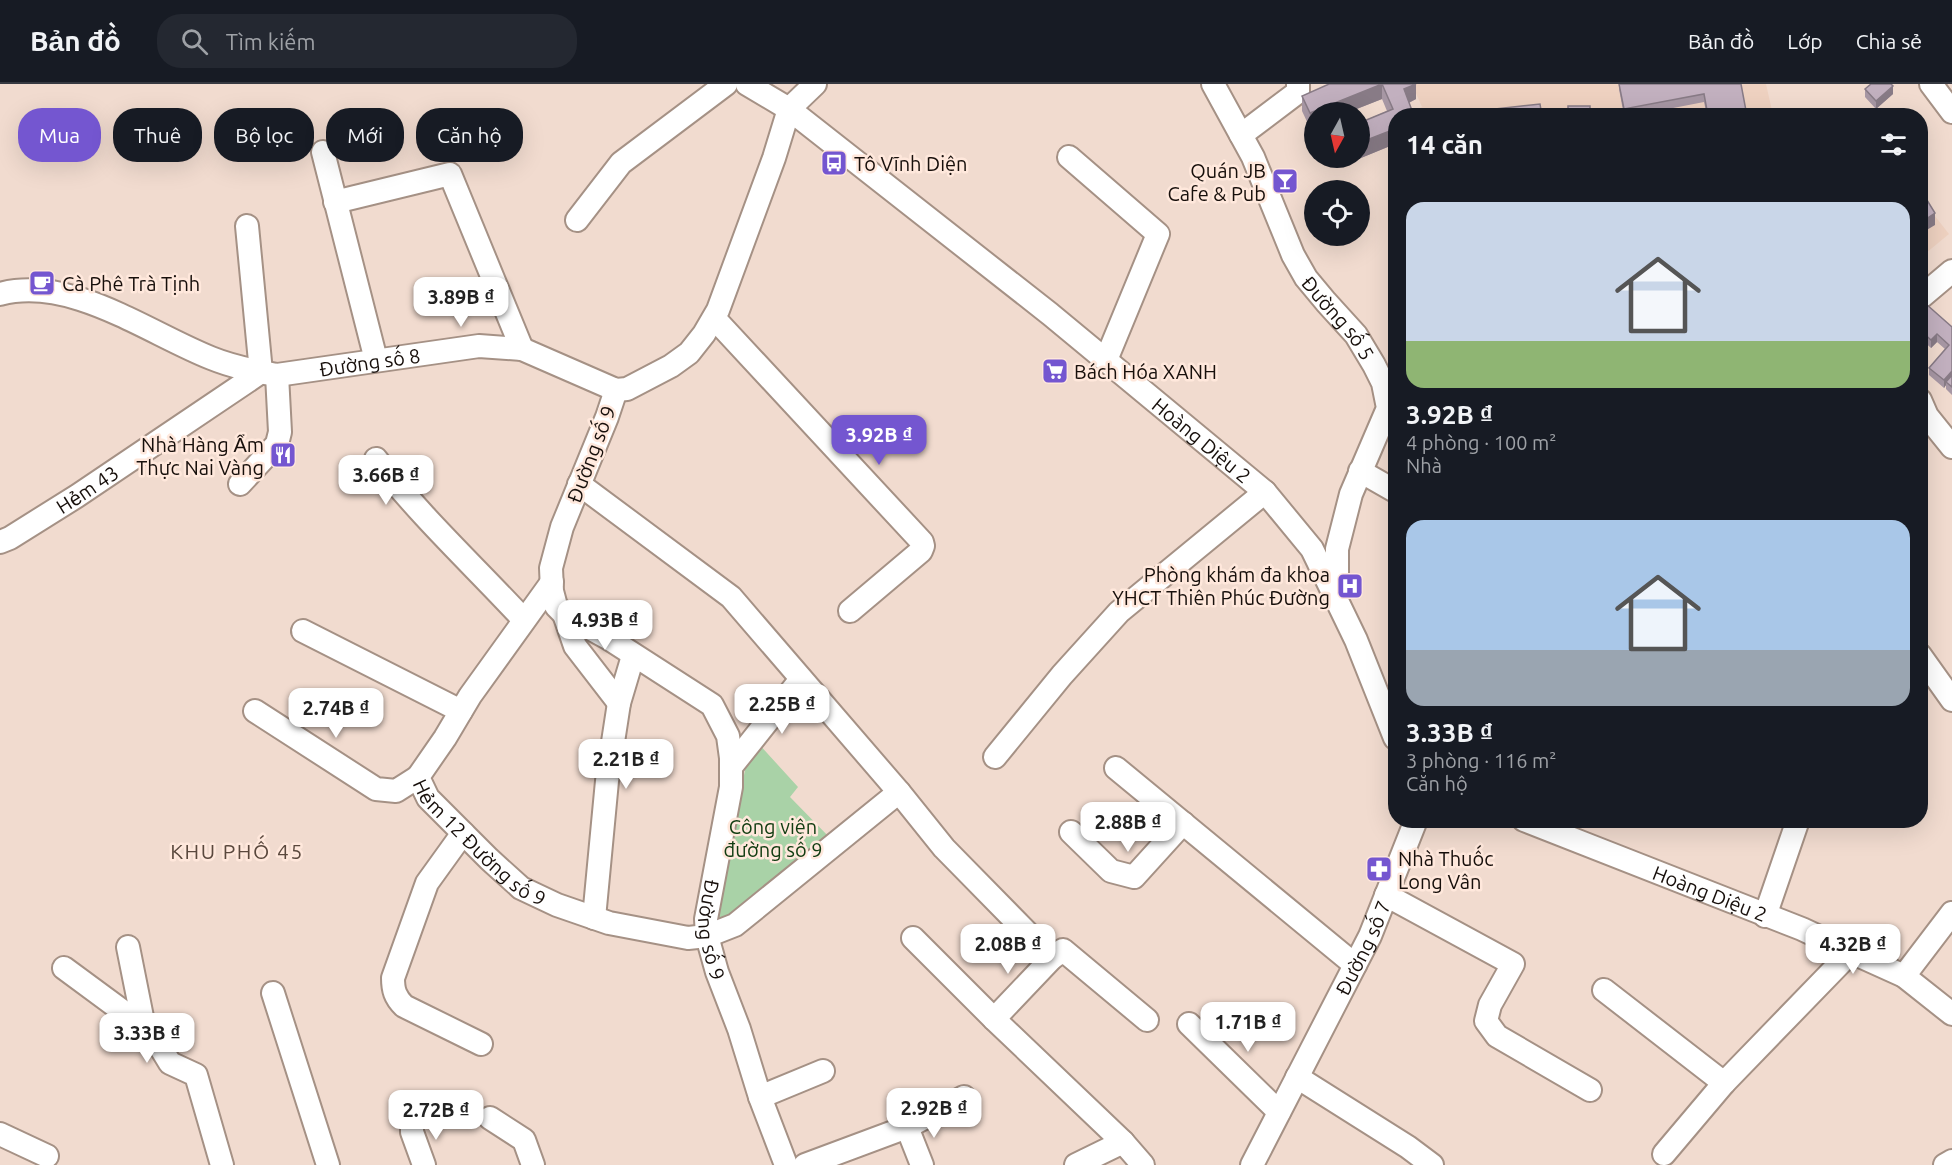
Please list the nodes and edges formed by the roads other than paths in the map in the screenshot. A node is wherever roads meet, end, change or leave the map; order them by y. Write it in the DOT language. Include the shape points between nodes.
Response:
graph roads {
  1 [pos="726,84"];
  2 [pos="747,84"];
  3 [pos="814,84"];
  4 [pos="1213,84"];
  5 [pos="1298,84"];
  6 [pos="1931,84"];
  7 [pos="789,109"];
  8 [pos="1952,112"];
  9 [pos="1240,135"];
  10 [pos="323,152"];
  11 [pos="1069,158"];
  12 [pos="335,202"];
  13 [pos="577,220"];
  14 [pos="247,226"];
  15 [pos="1952,271"];
  16 [pos="1928,291"];
  17 [pos="0,294"];
  18 [pos="714,318"];
  19 [pos="522,349"];
  20 [pos="376,360"];
  21 [pos="1106,360"];
  22 [pos="269,374"];
  23 [pos="615,390"];
  24 [pos="1388,404"];
  25 [pos="1388,410"];
  26 [pos="1928,419"];
  27 [pos="1952,447"];
  28 [pos="376,459"];
  29 [pos="1360,471"];
  30 [pos="240,484"];
  31 [pos="579,484"];
  32 [pos="1388,487"];
  33 [pos="1265,492"];
  34 [pos="0,542"];
  35 [pos="552,582"];
  36 [pos="1336,597"];
  37 [pos="850,611"];
  38 [pos="564,614"];
  39 [pos="524,620"];
  40 [pos="303,631"];
  41 [pos="633,656"];
  42 [pos="1928,674"];
  43 [pos="801,679"];
  44 [pos="1387,693"];
  45 [pos="1952,700"];
  46 [pos="619,703"];
  47 [pos="255,711"];
  48 [pos="461,711"];
  49 [pos="995,758"];
  50 [pos="731,767"];
  51 [pos="1116,768"];
  52 [pos="418,777"];
  53 [pos="899,792"];
  54 [pos="1183,823"];
  55 [pos="1413,828"];
  56 [pos="1544,828"];
  57 [pos="1795,828"];
  58 [pos="1071,832"];
  59 [pos="464,833"];
  60 [pos="1386,896"];
  61 [pos="1952,913"];
  62 [pos="1765,915"];
  63 [pos="594,918"];
  64 [pos="706,936"];
  65 [pos="913,938"];
  66 [pos="128,947"];
  67 [pos="1851,952"];
  68 [pos="1052,958"];
  69 [pos="1355,965"];
  70 [pos="64,968"];
  71 [pos="1904,976"];
  72 [pos="1604,990"];
  73 [pos="273,993"];
  74 [pos="1952,1014"];
  75 [pos="994,1019"];
  76 [pos="1147,1020"];
  77 [pos="1189,1024"];
  78 [pos="144,1027"];
  79 [pos="481,1044"];
  80 [pos="823,1071"];
  81 [pos="1297,1077"];
  82 [pos="1724,1083"];
  83 [pos="1590,1090"];
  84 [pos="760,1097"];
  85 [pos="963,1097"];
  86 [pos="1279,1112"];
  87 [pos="490,1118"];
  88 [pos="412,1121"];
  89 [pos="908,1128"];
  90 [pos="0,1134"];
  91 [pos="1123,1142"];
  92 [pos="1664,1154"];
  93 [pos="47,1156"];
  94 [pos="1952,1161"];
  95 [pos="222,1165"];
  96 [pos="328,1165"];
  97 [pos="423,1165"];
  98 [pos="533,1165"];
  99 [pos="786,1165"];
  100 [pos="805,1165"];
  101 [pos="922,1165"];
  102 [pos="1076,1165"];
  103 [pos="1143,1165"];
  104 [pos="1252,1165"];
  105 [pos="1432,1165"];
  106 [pos="1945,1165"];
  1 -- 13 [label="street" via="621,163"];
  2 -- 7 [label="street, Hoàng Diệu 2"];
  3 -- 7 [label="street"];
  4 -- 9 [label="street, Đường số 5"];
  5 -- 9 [label="street" via="1298,92"];
  6 -- 8 [label="street"];
  7 -- 18 [label="street"];
  7 -- 21 [label="street, Hoàng Diệu 2"];
  9 -- 24 [label="street, Đường số 5" via="1293,255 1306,278 1356,335 1383,383"];
  10 -- 12 [label="street"];
  11 -- 21 [label="street" via="1158,234"];
  12 -- 19 [label="street" via="450,174"];
  12 -- 20 [label="street"];
  14 -- 22 [label="street"];
  15 -- 16 [label="street"];
  17 -- 22 [label="street, Đường số 8" via="31,290 68,296 209,358"];
  18 -- 23 [label="street" via="689,353 627,389"];
  18 -- 37 [label="street" via="922,542 921,551"];
  19 -- 20 [label="street, Đường số 8" via="479,346"];
  19 -- 23 [label="street, Đường số 8"];
  20 -- 22 [label="street, Đường số 8"];
  21 -- 33 [label="street, Hoàng Diệu 2"];
  22 -- 30 [label="street" via="280,432 277,444"];
  22 -- 34 [label="street, Hẻm 43"];
  23 -- 31 [label="street, Đường số 9"];
  25 -- 29 [label="street, Đường số 5"];
  26 -- 27 [label="street"];
  28 -- 39 [label="street" via="416,509"];
  29 -- 32 [label="street"];
  29 -- 36 [label="street, Đường số 5" via="1337,549"];
  31 -- 35 [label="street, Đường số 9" via="562,527 551,568"];
  31 -- 43 [label="street" via="731,597"];
  33 -- 36 [label="street, Hoàng Diệu 2" via="1312,549"];
  33 -- 49 [label="street" via="1119,612"];
  35 -- 38 [label="street, Đường số 9" via="556,606"];
  35 -- 39 [label="street, Hẻm 12 Đường số 9"];
  36 -- 44 [label="street, Hoàng Diệu 2"];
  38 -- 41 [label="street, Đường số 9"];
  38 -- 46 [label="street" via="575,646"];
  39 -- 48 [label="street, Hẻm 12 Đường số 9"];
  40 -- 48 [label="street"];
  41 -- 46 [label="street"];
  41 -- 50 [label="street, Đường số 9" via="712,705 728,736"];
  42 -- 45 [label="street"];
  43 -- 50 [label="street"];
  43 -- 53 [label="street"];
  46 -- 63 [label="street"];
  47 -- 52 [label="street" via="376,789 396,791"];
  48 -- 52 [label="street, Hẻm 12 Đường số 9"];
  50 -- 64 [label="street, Đường số 9"];
  51 -- 54 [label="street"];
  52 -- 59 [label="street, Hẻm 12 Đường số 9" via="428,798"];
  53 -- 64 [label="street" via="735,925"];
  53 -- 68 [label="street" via="944,848"];
  54 -- 58 [label="street" via="1134,877 1111,871"];
  54 -- 69 [label="street"];
  55 -- 60 [label="street, Đường số 7"];
  56 -- 62 [label="street, Hoàng Diệu 2"];
  57 -- 62 [label="street"];
  59 -- 63 [label="street, Hẻm 12 Đường số 9" via="521,888"];
  59 -- 79 [label="street" via="427,883 393,978 393,989 404,1006"];
  60 -- 69 [label="street, Đường số 7"];
  60 -- 83 [label="street" via="1513,964 1490,1005 1486,1021 1497,1036"];
  61 -- 71 [label="street"];
  62 -- 67 [label="street, Hoàng Diệu 2"];
  63 -- 64 [label="street, Hẻm 12 Đường số 9" via="688,938"];
  64 -- 84 [label="street, Đường số 9"];
  65 -- 75 [label="street"];
  66 -- 78 [label="street"];
  67 -- 71 [label="street, Hoàng Diệu 2"];
  67 -- 82 [label="street"];
  68 -- 75 [label="street"];
  68 -- 76 [label="street" via="1063,950"];
  69 -- 81 [label="street, Đường số 7"];
  70 -- 78 [label="street"];
  71 -- 74 [label="street, Hoàng Diệu 2"];
  72 -- 82 [label="street"];
  73 -- 96 [label="street"];
  75 -- 91 [label="street"];
  77 -- 86 [label="street"];
  78 -- 95 [label="street" via="170,1063 196,1076"];
  80 -- 84 [label="street"];
  81 -- 86 [label="street, Đường số 7"];
  81 -- 105 [label="street"];
  82 -- 92 [label="street"];
  84 -- 99 [label="street, Đường số 9"];
  85 -- 89 [label="street"];
  86 -- 104 [label="street, Đường số 7"];
  87 -- 98 [label="street" via="524,1140"];
  88 -- 97 [label="street"];
  89 -- 100 [label="street"];
  89 -- 101 [label="street"];
  90 -- 93 [label="street"];
  91 -- 102 [label="street"];
  91 -- 103 [label="street"];
  94 -- 106 [label="street"];
}
